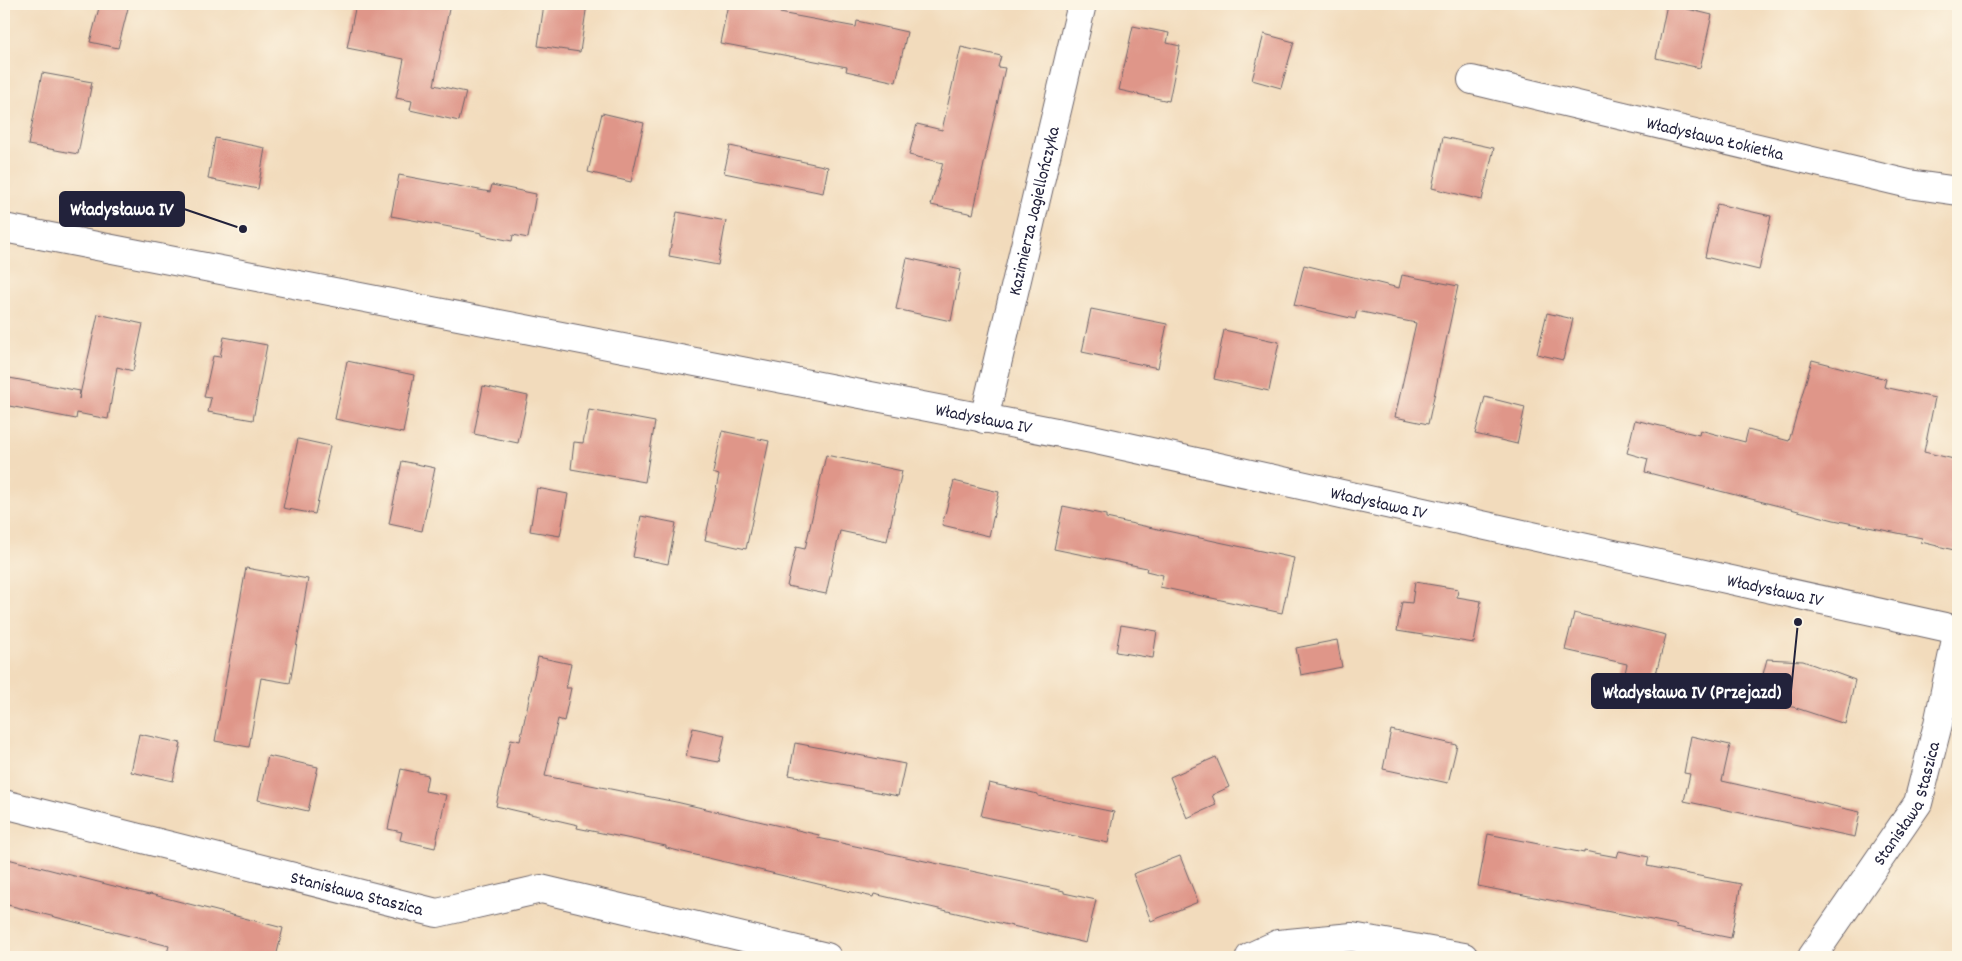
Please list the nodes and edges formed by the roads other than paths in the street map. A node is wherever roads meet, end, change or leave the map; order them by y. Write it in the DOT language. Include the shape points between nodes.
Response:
graph roads {
  1 [pos="1074,5"];
  2 [pos="1472,80"];
  3 [pos="1958,191"];
  4 [pos="4,228"];
  5 [pos="984,419"];
  6 [pos="1958,630"];
  7 [pos="4,804"];
  8 [pos="827,957"];
  9 [pos="1250,957"];
  10 [pos="1464,957"];
  11 [pos="1812,957"];
  1 -- 5 [label="street, Kazimierza Jagiellończyka"];
  2 -- 3 [label="street, Władysława Łokietka" via="1909,184"];
  4 -- 5 [label="street, Władysława IV"];
  5 -- 6 [label="street, Władysława IV" via="1092,439"];
  6 -- 11 [label="street, Stanisława Staszica" via="1918,803"];
  7 -- 8 [label="street, Stanisława Staszica" via="437,913 541,889"];
  9 -- 10 [label="street" via="1278,944 1352,938"];
}
